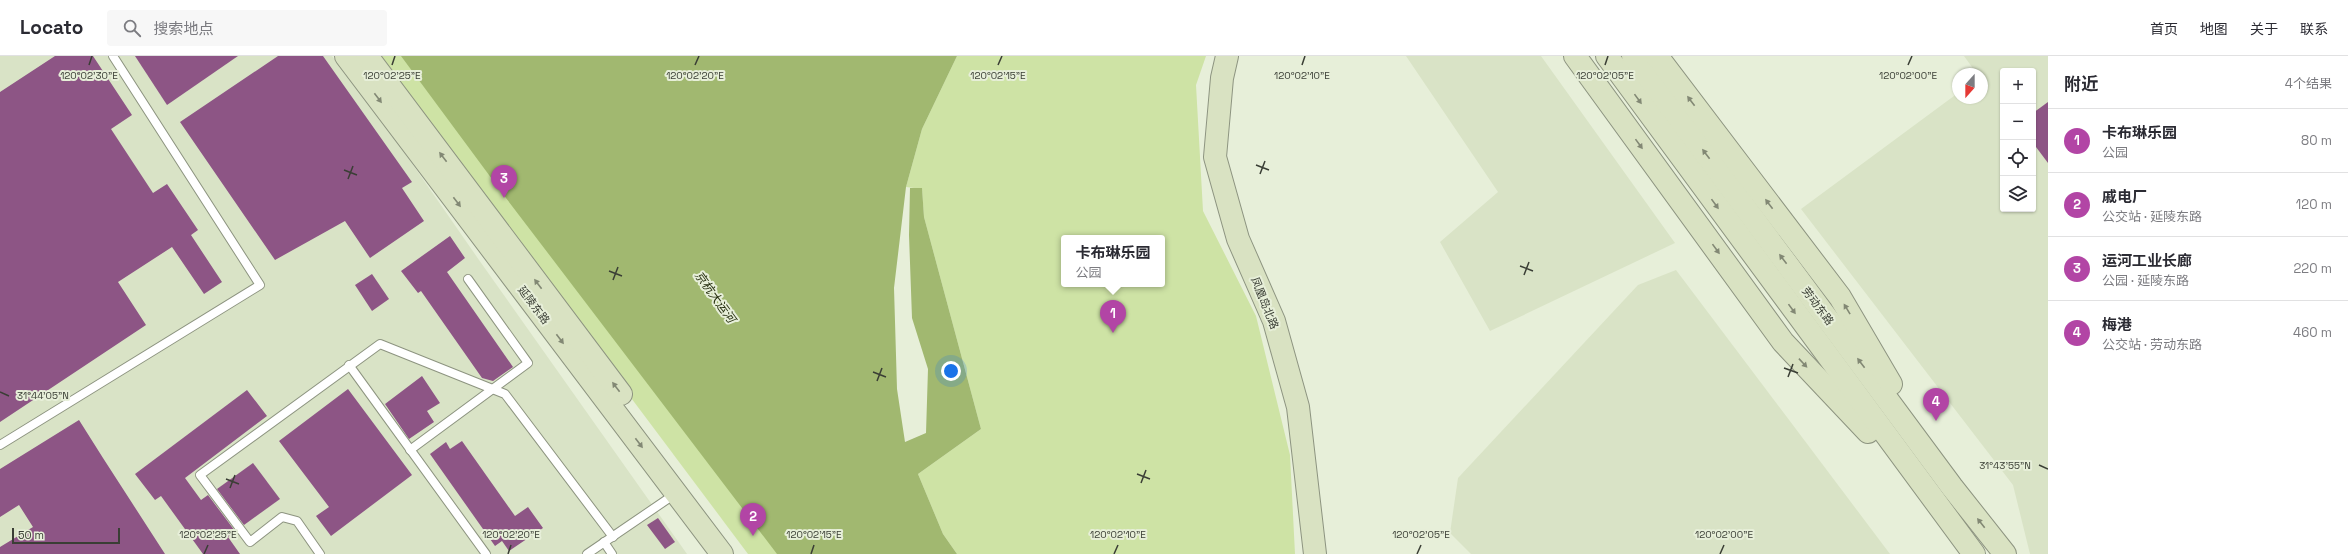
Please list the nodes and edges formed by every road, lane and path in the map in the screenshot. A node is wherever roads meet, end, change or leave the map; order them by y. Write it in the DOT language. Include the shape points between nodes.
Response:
graph roads {
  1 [pos="113,56"];
  2 [pos="346,56"];
  3 [pos="367,56"];
  4 [pos="1228,56"];
  5 [pos="1575,56"];
  6 [pos="1607,56"];
  7 [pos="1633,56"];
  8 [pos="1657,56"];
  9 [pos="468,279"];
  10 [pos="349,365"];
  11 [pos="493,389"];
  12 [pos="0,445"];
  13 [pos="410,450"];
  14 [pos="1952,487"];
  15 [pos="678,493"];
  16 [pos="1933,501"];
  17 [pos="613,537"];
  18 [pos="604,542"];
  19 [pos="320,554"];
  20 [pos="486,554"];
  21 [pos="587,554"];
  22 [pos="612,554"];
  23 [pos="722,554"];
  24 [pos="739,554"];
  25 [pos="1315,554"];
  26 [pos="1974,554"];
  27 [pos="2004,554"];
  1 -- 12 [label="lane" via="260,285"];
  2 -- 15 [label="main road, 延陵东路, one-way"];
  24 -- 3 [label="main road, 延陵东路, one-way"];
  4 -- 25 [label="main road, 凤凰岛北路" via="1222,78 1215,157 1238,239 1274,321 1298,407"];
  5 -- 16 [label="main road, one-way" via="1783,342"];
  6 -- 16 [label="main road, 劳动东路, one-way"];
  14 -- 7 [label="main road, 劳动东路, one-way"];
  14 -- 8 [label="main road, one-way" via="1840,297"];
  9 -- 11 [label="lane" via="528,363"];
  10 -- 11 [label="lane" via="380,344"];
  10 -- 13 [label="lane"];
  10 -- 19 [label="lane" via="200,476 250,542 282,517 297,521"];
  11 -- 13 [label="lane"];
  11 -- 17 [label="lane" via="505,394"];
  13 -- 20 [label="lane"];
  27 -- 14 [label="main road, 劳动东路, one-way"];
  15 -- 17 [label="lane"];
  15 -- 23 [label="main road, 延陵东路"];
  16 -- 26 [label="main road, 劳动东路"];
  17 -- 18 [label="lane"];
  18 -- 21 [label="lane"];
  18 -- 22 [label="lane"];
}
